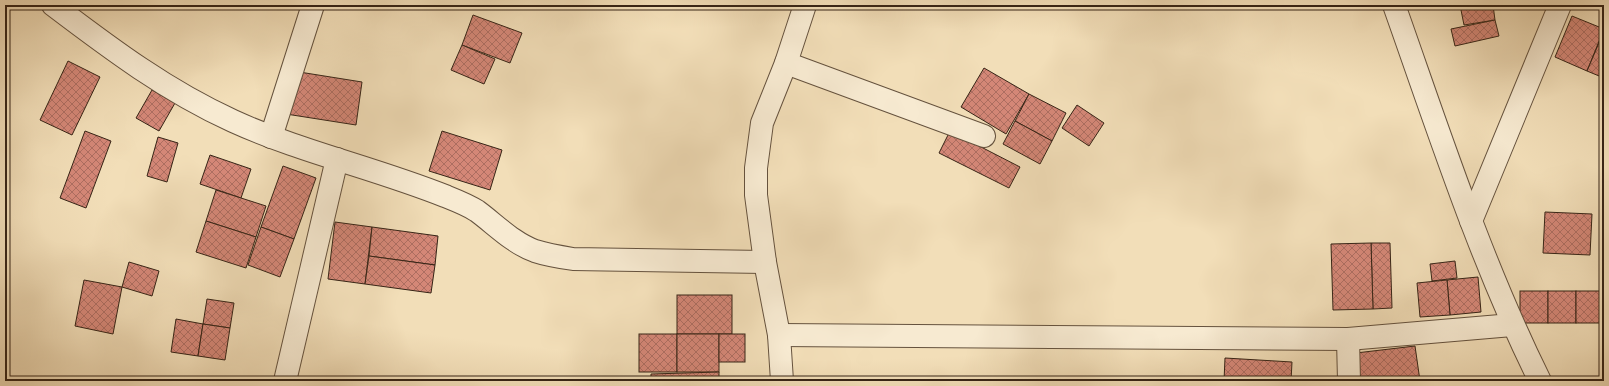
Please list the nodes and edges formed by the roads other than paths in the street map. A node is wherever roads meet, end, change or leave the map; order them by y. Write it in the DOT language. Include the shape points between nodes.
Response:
graph roads {
  1 [pos="53,5"];
  2 [pos="313,5"];
  3 [pos="805,5"];
  4 [pos="1394,5"];
  5 [pos="1560,5"];
  6 [pos="786,62"];
  7 [pos="984,136"];
  8 [pos="271,137"];
  9 [pos="336,159"];
  10 [pos="1471,221"];
  11 [pos="765,262"];
  12 [pos="1512,325"];
  13 [pos="778,335"];
  14 [pos="1348,339"];
  15 [pos="285,381"];
  16 [pos="782,381"];
  17 [pos="1349,381"];
  18 [pos="1540,381"];
  1 -- 8 [label="street" via="97,40 171,88 233,121"];
  2 -- 8 [label="street"];
  3 -- 6 [label="street"];
  4 -- 10 [label="street"];
  5 -- 10 [label="street"];
  6 -- 7 [label="street"];
  6 -- 11 [label="street" via="762,123 757,156 756,195"];
  8 -- 9 [label="street"];
  9 -- 11 [label="street" via="445,196 476,210 521,243 553,256 573,259"];
  9 -- 15 [label="street"];
  10 -- 12 [label="street"];
  11 -- 13 [label="street"];
  12 -- 14 [label="street"];
  12 -- 18 [label="street"];
  13 -- 14 [label="street"];
  13 -- 16 [label="street"];
  14 -- 17 [label="street"];
}
